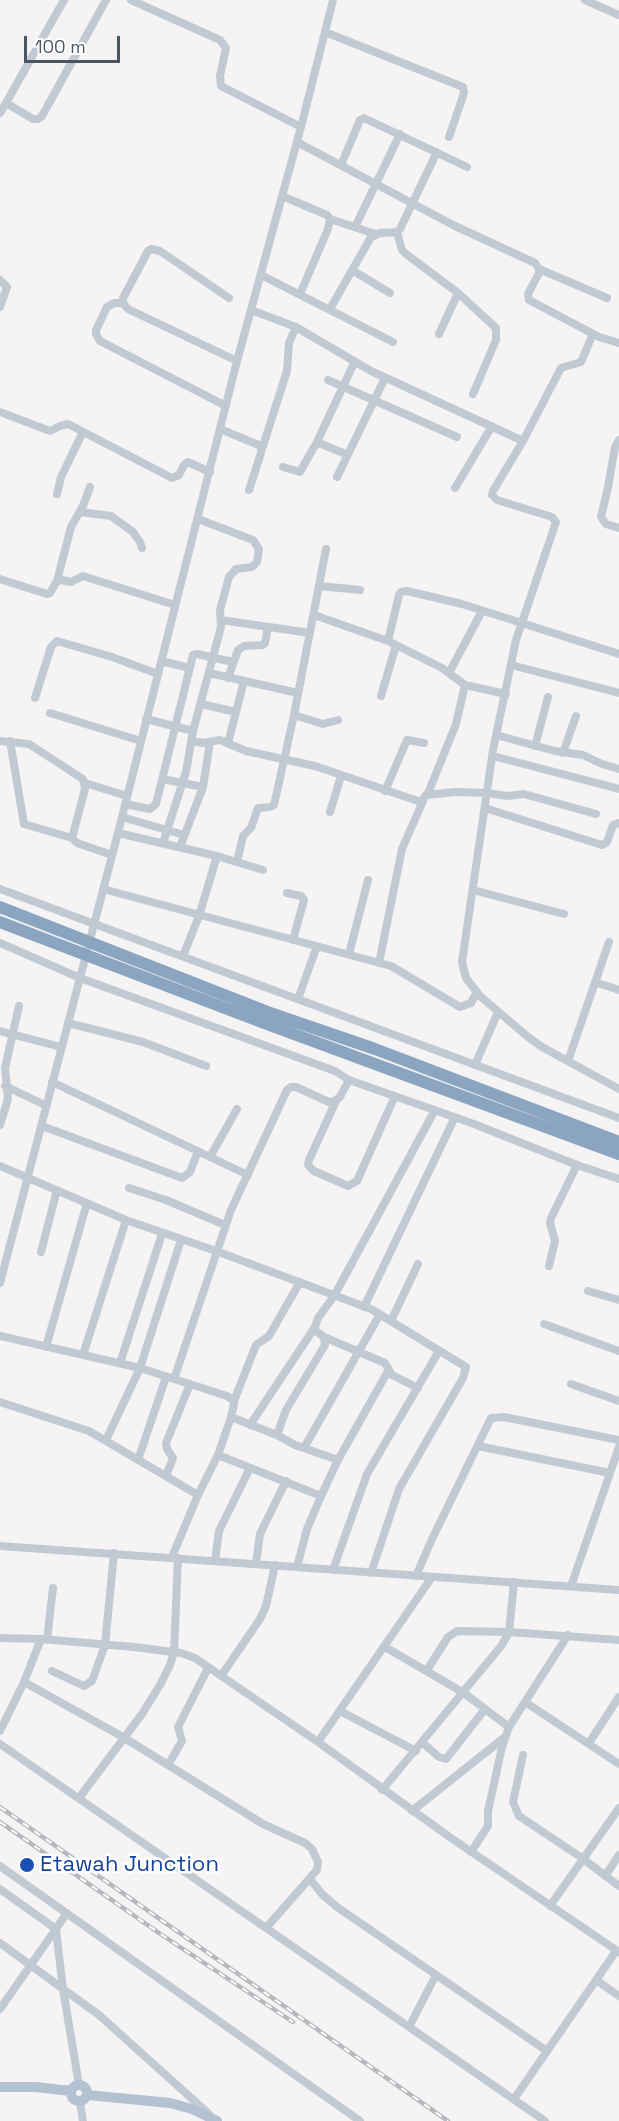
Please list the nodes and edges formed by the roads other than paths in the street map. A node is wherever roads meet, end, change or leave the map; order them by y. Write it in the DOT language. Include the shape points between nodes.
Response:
graph roads {
  1 [pos="64,0"];
  2 [pos="106,0"];
  3 [pos="131,0"];
  4 [pos="333,0"];
  5 [pos="585,0"];
  6 [pos="619,15"];
  7 [pos="325,32"];
  8 [pos="6,103"];
  9 [pos="0,114"];
  10 [pos="301,127"];
  11 [pos="400,134"];
  12 [pos="449,137"];
  13 [pos="297,142"];
  14 [pos="437,152"];
  15 [pos="341,165"];
  16 [pos="467,168"];
  17 [pos="376,184"];
  18 [pos="282,196"];
  19 [pos="412,203"];
  20 [pos="330,219"];
  21 [pos="355,227"];
  22 [pos="397,232"];
  23 [pos="375,234"];
  24 [pos="539,269"];
  25 [pos="352,270"];
  26 [pos="261,275"];
  27 [pos="0,280"];
  28 [pos="390,293"];
  29 [pos="458,293"];
  30 [pos="300,294"];
  31 [pos="229,298"];
  32 [pos="607,298"];
  33 [pos="123,303"];
  34 [pos="0,307"];
  35 [pos="330,309"];
  36 [pos="251,310"];
  37 [pos="296,327"];
  38 [pos="439,334"];
  39 [pos="593,334"];
  40 [pos="393,342"];
  41 [pos="619,343"];
  42 [pos="237,361"];
  43 [pos="355,362"];
  44 [pos="385,378"];
  45 [pos="328,380"];
  46 [pos="343,387"];
  47 [pos="473,394"];
  48 [pos="375,399"];
  49 [pos="226,406"];
  50 [pos="0,412"];
  51 [pos="492,426"];
  52 [pos="220,429"];
  53 [pos="83,432"];
  54 [pos="457,436"];
  55 [pos="619,440"];
  56 [pos="523,441"];
  57 [pos="316,444"];
  58 [pos="262,449"];
  59 [pos="348,455"];
  60 [pos="616,461"];
  61 [pos="283,467"];
  62 [pos="210,472"];
  63 [pos="338,477"];
  64 [pos="90,487"];
  65 [pos="455,488"];
  66 [pos="249,490"];
  67 [pos="57,494"];
  68 [pos="80,512"];
  69 [pos="198,519"];
  70 [pos="619,528"];
  71 [pos="142,548"];
  72 [pos="326,549"];
  73 [pos="0,579"];
  74 [pos="57,580"];
  75 [pos="320,586"];
  76 [pos="360,590"];
  77 [pos="176,605"];
  78 [pos="482,611"];
  79 [pos="314,615"];
  80 [pos="221,620"];
  81 [pos="520,623"];
  82 [pos="268,627"];
  83 [pos="310,633"];
  84 [pos="392,643"];
  85 [pos="619,654"];
  86 [pos="213,658"];
  87 [pos="161,661"];
  88 [pos="233,662"];
  89 [pos="511,665"];
  90 [pos="190,668"];
  91 [pos="209,673"];
  92 [pos="449,673"];
  93 [pos="158,674"];
  94 [pos="228,678"];
  95 [pos="244,681"];
  96 [pos="465,685"];
  97 [pos="298,693"];
  98 [pos="619,693"];
  99 [pos="506,694"];
  100 [pos="381,696"];
  101 [pos="35,698"];
  102 [pos="548,698"];
  103 [pos="201,704"];
  104 [pos="236,712"];
  105 [pos="50,713"];
  106 [pos="294,715"];
  107 [pos="576,716"];
  108 [pos="146,719"];
  109 [pos="338,720"];
  110 [pos="175,727"];
  111 [pos="193,731"];
  112 [pos="496,735"];
  113 [pos="0,741"];
  114 [pos="10,741"];
  115 [pos="141,741"];
  116 [pos="191,741"];
  117 [pos="210,742"];
  118 [pos="424,742"];
  119 [pos="228,743"];
  120 [pos="535,746"];
  121 [pos="563,753"];
  122 [pos="493,756"];
  123 [pos="285,758"];
  124 [pos="619,769"];
  125 [pos="341,776"];
  126 [pos="162,779"];
  127 [pos="85,783"];
  128 [pos="182,783"];
  129 [pos="202,787"];
  130 [pos="619,789"];
  131 [pos="385,791"];
  132 [pos="488,793"];
  133 [pos="425,798"];
  134 [pos="126,800"];
  135 [pos="485,808"];
  136 [pos="330,812"];
  137 [pos="596,814"];
  138 [pos="122,817"];
  139 [pos="619,823"];
  140 [pos="166,831"];
  141 [pos="118,833"];
  142 [pos="184,835"];
  143 [pos="72,838"];
  144 [pos="163,843"];
  145 [pos="180,847"];
  146 [pos="112,855"];
  147 [pos="217,856"];
  148 [pos="237,862"];
  149 [pos="263,870"];
  150 [pos="368,880"];
  151 [pos="103,889"];
  152 [pos="0,890"];
  153 [pos="473,890"];
  154 [pos="287,893"];
  155 [pos="0,907"];
  156 [pos="564,914"];
  157 [pos="199,916"];
  158 [pos="0,921"];
  159 [pos="94,923"];
  160 [pos="293,940"];
  161 [pos="609,942"];
  162 [pos="0,943"];
  163 [pos="77,944"];
  164 [pos="317,946"];
  165 [pos="349,954"];
  166 [pos="183,956"];
  167 [pos="379,963"];
  168 [pos="80,978"];
  169 [pos="595,982"];
  170 [pos="619,990"];
  171 [pos="477,992"];
  172 [pos="298,999"];
  173 [pos="19,1006"];
  174 [pos="498,1012"];
  175 [pos="68,1023"];
  176 [pos="0,1031"];
  177 [pos="13,1035"];
  178 [pos="62,1047"];
  179 [pos="568,1061"];
  180 [pos="476,1065"];
  181 [pos="206,1066"];
  182 [pos="349,1080"];
  183 [pos="52,1082"];
  184 [pos="3,1085"];
  185 [pos="619,1089"];
  186 [pos="395,1096"];
  187 [pos="336,1101"];
  188 [pos="47,1106"];
  189 [pos="237,1109"];
  190 [pos="435,1110"];
  191 [pos="2,1112"];
  192 [pos="455,1117"];
  193 [pos="619,1118"];
  194 [pos="0,1125"];
  195 [pos="42,1126"];
  196 [pos="619,1142"];
  197 [pos="198,1151"];
  198 [pos="619,1154"];
  199 [pos="210,1157"];
  200 [pos="577,1165"];
  201 [pos="0,1166"];
  202 [pos="248,1175"];
  203 [pos="28,1176"];
  204 [pos="619,1179"];
  205 [pos="129,1188"];
  206 [pos="57,1190"];
  207 [pos="87,1203"];
  208 [pos="126,1220"];
  209 [pos="225,1225"];
  210 [pos="162,1234"];
  211 [pos="181,1240"];
  212 [pos="216,1251"];
  213 [pos="41,1252"];
  214 [pos="418,1264"];
  215 [pos="549,1266"];
  216 [pos="1,1271"];
  217 [pos="300,1282"];
  218 [pos="0,1283"];
  219 [pos="588,1291"];
  220 [pos="334,1296"];
  221 [pos="619,1300"];
  222 [pos="364,1307"];
  223 [pos="380,1314"];
  224 [pos="391,1321"];
  225 [pos="544,1324"];
  226 [pos="315,1327"];
  227 [pos="0,1336"];
  228 [pos="324,1337"];
  229 [pos="46,1347"];
  230 [pos="359,1351"];
  231 [pos="439,1351"];
  232 [pos="619,1351"];
  233 [pos="83,1355"];
  234 [pos="120,1363"];
  235 [pos="140,1368"];
  236 [pos="388,1371"];
  237 [pos="170,1378"];
  238 [pos="190,1384"];
  239 [pos="571,1384"];
  240 [pos="418,1388"];
  241 [pos="234,1401"];
  242 [pos="619,1401"];
  243 [pos="0,1402"];
  244 [pos="231,1418"];
  245 [pos="250,1425"];
  246 [pos="277,1435"];
  247 [pos="106,1440"];
  248 [pos="619,1440"];
  249 [pos="478,1446"];
  250 [pos="304,1448"];
  251 [pos="619,1448"];
  252 [pos="218,1455"];
  253 [pos="138,1460"];
  254 [pos="338,1460"];
  255 [pos="250,1468"];
  256 [pos="610,1473"];
  257 [pos="166,1476"];
  258 [pos="286,1482"];
  259 [pos="198,1495"];
  260 [pos="321,1496"];
  261 [pos="0,1546"];
  262 [pos="114,1553"];
  263 [pos="175,1558"];
  264 [pos="215,1561"];
  265 [pos="256,1564"];
  266 [pos="275,1565"];
  267 [pos="297,1567"];
  268 [pos="333,1570"];
  269 [pos="371,1573"];
  270 [pos="416,1576"];
  271 [pos="432,1577"];
  272 [pos="514,1582"];
  273 [pos="571,1586"];
  274 [pos="53,1588"];
  275 [pos="619,1590"];
  276 [pos="509,1632"];
  277 [pos="568,1635"];
  278 [pos="0,1638"];
  279 [pos="44,1639"];
  280 [pos="619,1640"];
  281 [pos="105,1644"];
  282 [pos="385,1647"];
  283 [pos="174,1652"];
  284 [pos="208,1668"];
  285 [pos="427,1670"];
  286 [pos="52,1671"];
  287 [pos="221,1676"];
  288 [pos="24,1682"];
  289 [pos="464,1694"];
  290 [pos="619,1697"];
  291 [pos="525,1702"];
  292 [pos="485,1709"];
  293 [pos="340,1711"];
  294 [pos="509,1727"];
  295 [pos="0,1731"];
  296 [pos="123,1737"];
  297 [pos="505,1737"];
  298 [pos="318,1742"];
  299 [pos="423,1743"];
  300 [pos="589,1743"];
  301 [pos="0,1744"];
  302 [pos="416,1751"];
  303 [pos="523,1755"];
  304 [pos="619,1764"];
  305 [pos="168,1765"];
  306 [pos="382,1790"];
  307 [pos="79,1798"];
  308 [pos="619,1808"];
  309 [pos="412,1811"];
  310 [pos="471,1852"];
  311 [pos="619,1855"];
  312 [pos="582,1858"];
  313 [pos="0,1866"];
  314 [pos="605,1876"];
  315 [pos="310,1879"];
  316 [pos="619,1886"];
  317 [pos="0,1889"];
  318 [pos="8,1894"];
  319 [pos="0,1899"];
  320 [pos="550,1905"];
  321 [pos="67,1913"];
  322 [pos="266,1928"];
  323 [pos="56,1929"];
  324 [pos="0,1943"];
  325 [pos="618,1952"];
  326 [pos="30,1965"];
  327 [pos="436,1975"];
  328 [pos="596,1980"];
  329 [pos="63,1989"];
  330 [pos="619,1996"];
  331 [pos="0,2009"];
  332 [pos="409,2027"];
  333 [pos="547,2051"];
  334 [pos="0,2087"];
  335 [pos="75,2088"];
  336 [pos="84,2098"];
  337 [pos="514,2099"];
  338 [pos="83,2121"];
  339 [pos="217,2121"];
  340 [pos="360,2121"];
  341 [pos="544,2121"];
  1 -- 8 [label="street"];
  2 -- 8 [label="street" via="42,116 33,118"];
  3 -- 10 [label="street" via="220,40 226,48 221,86"];
  4 -- 7 [label="street"];
  5 -- 6 [label="street"];
  7 -- 10 [label="street"];
  7 -- 12 [label="street" via="463,87"];
  8 -- 9 [label="street"];
  10 -- 13 [label="street"];
  11 -- 14 [label="street"];
  11 -- 15 [label="street" via="364,118 360,120"];
  11 -- 17 [label="street"];
  13 -- 15 [label="street"];
  13 -- 18 [label="street"];
  14 -- 16 [label="street"];
  14 -- 19 [label="street"];
  15 -- 17 [label="street"];
  17 -- 19 [label="street"];
  17 -- 21 [label="street"];
  18 -- 20 [label="street"];
  18 -- 26 [label="street"];
  19 -- 22 [label="street"];
  19 -- 24 [label="street" via="536,263"];
  20 -- 21 [label="street"];
  20 -- 30 [label="street"];
  21 -- 23 [label="street"];
  22 -- 23 [label="street"];
  22 -- 29 [label="street" via="402,250"];
  23 -- 25 [label="street"];
  24 -- 32 [label="street"];
  24 -- 39 [label="street" via="529,300"];
  25 -- 28 [label="street"];
  25 -- 35 [label="street"];
  26 -- 30 [label="street"];
  26 -- 36 [label="street"];
  27 -- 34 [label="street" via="7,287"];
  29 -- 38 [label="street"];
  29 -- 47 [label="street" via="497,332"];
  30 -- 35 [label="street"];
  31 -- 33 [label="street" via="160,251 151,249"];
  33 -- 42 [label="street" via="128,309"];
  33 -- 49 [label="street" via="108,307 96,330 100,341"];
  35 -- 40 [label="street"];
  36 -- 37 [label="street"];
  36 -- 42 [label="street"];
  37 -- 43 [label="street"];
  37 -- 58 [label="street" via="289,343 287,371"];
  39 -- 41 [label="street"];
  39 -- 56 [label="street" via="581,362 561,369"];
  42 -- 49 [label="street"];
  43 -- 44 [label="street"];
  43 -- 46 [label="street"];
  44 -- 48 [label="street"];
  44 -- 51 [label="street"];
  45 -- 46 [label="street"];
  46 -- 48 [label="street"];
  46 -- 57 [label="street"];
  48 -- 54 [label="street"];
  48 -- 59 [label="street"];
  49 -- 52 [label="street"];
  50 -- 53 [label="street" via="50,431 68,424"];
  51 -- 56 [label="street"];
  51 -- 65 [label="street"];
  52 -- 58 [label="street"];
  52 -- 62 [label="street"];
  53 -- 62 [label="street" via="172,478 179,476 188,462"];
  53 -- 67 [label="street"];
  55 -- 60 [label="street"];
  56 -- 81 [label="street" via="492,495 552,517 556,522"];
  57 -- 59 [label="street" via="323,443"];
  57 -- 61 [label="street" via="300,472"];
  58 -- 66 [label="street"];
  59 -- 63 [label="street"];
  60 -- 70 [label="street" via="601,517 602,522"];
  62 -- 69 [label="street"];
  64 -- 68 [label="street"];
  68 -- 71 [label="street" via="111,516 133,532"];
  68 -- 74 [label="street" via="71,527"];
  69 -- 77 [label="street"];
  69 -- 80 [label="street" via="253,540 259,549 255,565 231,573 220,610"];
  72 -- 75 [label="street"];
  73 -- 74 [label="street" via="47,594"];
  74 -- 77 [label="street" via="71,582 83,576"];
  75 -- 76 [label="street"];
  75 -- 79 [label="street"];
  77 -- 87 [label="street"];
  78 -- 81 [label="street"];
  78 -- 84 [label="street" via="403,591 398,598"];
  78 -- 92 [label="street"];
  79 -- 83 [label="street"];
  79 -- 84 [label="street"];
  80 -- 82 [label="street"];
  80 -- 86 [label="street"];
  81 -- 85 [label="street"];
  81 -- 89 [label="street"];
  82 -- 83 [label="street"];
  82 -- 88 [label="street" via="265,643 241,648"];
  83 -- 97 [label="street"];
  84 -- 92 [label="street"];
  84 -- 100 [label="street"];
  86 -- 88 [label="street"];
  86 -- 90 [label="street" via="195,654"];
  86 -- 91 [label="street"];
  87 -- 90 [label="street"];
  87 -- 93 [label="street"];
  88 -- 94 [label="street"];
  89 -- 98 [label="street"];
  89 -- 99 [label="street"];
  90 -- 110 [label="street"];
  91 -- 94 [label="street"];
  91 -- 103 [label="street"];
  92 -- 96 [label="street"];
  93 -- 101 [label="street" via="57,641 51,647"];
  93 -- 108 [label="street"];
  94 -- 95 [label="street"];
  95 -- 97 [label="street"];
  95 -- 104 [label="street"];
  96 -- 99 [label="street"];
  96 -- 133 [label="street" via="456,724"];
  97 -- 106 [label="street"];
  99 -- 112 [label="street"];
  102 -- 120 [label="street"];
  103 -- 104 [label="street"];
  103 -- 111 [label="street"];
  104 -- 119 [label="street"];
  105 -- 115 [label="street"];
  106 -- 109 [label="street" via="323,724"];
  106 -- 123 [label="street"];
  107 -- 121 [label="street"];
  108 -- 110 [label="street"];
  108 -- 115 [label="street"];
  110 -- 111 [label="street"];
  110 -- 126 [label="street"];
  111 -- 116 [label="street"];
  112 -- 120 [label="street"];
  112 -- 122 [label="street"];
  113 -- 114 [label="street"];
  114 -- 127 [label="street" via="29,744 79,774"];
  114 -- 143 [label="street" via="24,824"];
  115 -- 134 [label="street"];
  116 -- 117 [label="street"];
  116 -- 128 [label="street"];
  117 -- 119 [label="street"];
  117 -- 129 [label="street"];
  118 -- 131 [label="street" via="407,740"];
  119 -- 123 [label="street" via="246,751"];
  120 -- 121 [label="street"];
  121 -- 124 [label="street" via="583,755"];
  122 -- 130 [label="street"];
  122 -- 132 [label="street"];
  123 -- 125 [label="street"];
  123 -- 148 [label="street" via="274,804 258,808 251,828 243,836"];
  125 -- 131 [label="street"];
  125 -- 136 [label="street"];
  126 -- 128 [label="street"];
  126 -- 134 [label="street" via="153,808"];
  127 -- 134 [label="street"];
  127 -- 143 [label="street"];
  128 -- 129 [label="street"];
  128 -- 140 [label="street"];
  129 -- 142 [label="street"];
  131 -- 133 [label="street" via="418,802"];
  132 -- 133 [label="street" via="455,792"];
  132 -- 135 [label="street"];
  132 -- 137 [label="street" via="524,794"];
  133 -- 167 [label="street" via="402,849"];
  134 -- 138 [label="street"];
  135 -- 139 [label="street" via="602,845 613,825"];
  135 -- 153 [label="street"];
  138 -- 140 [label="street"];
  138 -- 141 [label="street"];
  140 -- 142 [label="street"];
  140 -- 144 [label="street"];
  141 -- 144 [label="street"];
  141 -- 146 [label="street"];
  142 -- 145 [label="street"];
  143 -- 146 [label="street"];
  144 -- 145 [label="street"];
  145 -- 147 [label="street"];
  146 -- 151 [label="street"];
  147 -- 148 [label="street"];
  147 -- 157 [label="street"];
  148 -- 149 [label="street"];
  150 -- 165 [label="street"];
  151 -- 157 [label="street"];
  151 -- 159 [label="street"];
  152 -- 159 [label="street"];
  153 -- 156 [label="street"];
  153 -- 171 [label="street" via="462,962 466,978"];
  154 -- 160 [label="street" via="304,900"];
  155 -- 163 [label="highway"];
  157 -- 160 [label="street"];
  157 -- 166 [label="street"];
  158 -- 163 [label="highway"];
  159 -- 166 [label="street"];
  159 -- 168 [label="street"];
  160 -- 164 [label="street"];
  161 -- 169 [label="street"];
  162 -- 168 [label="street"];
  163 -- 196 [label="highway" via="104,947"];
  163 -- 198 [label="highway" via="100,960"];
  164 -- 165 [label="street"];
  164 -- 172 [label="street"];
  165 -- 167 [label="street"];
  166 -- 172 [label="street"];
  167 -- 171 [label="street" via="400,970 460,1007 471,1003"];
  168 -- 175 [label="street"];
  168 -- 182 [label="street" via="335,1071"];
  169 -- 170 [label="street"];
  169 -- 179 [label="street"];
  171 -- 174 [label="street"];
  172 -- 180 [label="street"];
  173 -- 177 [label="street"];
  174 -- 179 [label="street" via="542,1047"];
  174 -- 180 [label="street"];
  175 -- 178 [label="street"];
  175 -- 181 [label="street" via="143,1042"];
  176 -- 177 [label="street"];
  177 -- 178 [label="street"];
  177 -- 184 [label="street"];
  178 -- 183 [label="street"];
  179 -- 185 [label="street"];
  180 -- 193 [label="street"];
  182 -- 186 [label="street"];
  182 -- 187 [label="street"];
  183 -- 188 [label="street"];
  183 -- 197 [label="street"];
  184 -- 188 [label="street"];
  184 -- 191 [label="street" via="8,1099"];
  186 -- 187 [label="street" via="357,1181 348,1186 314,1171 308,1164"];
  186 -- 190 [label="street"];
  187 -- 202 [label="street" via="328,1102 296,1087 287,1090"];
  188 -- 195 [label="street"];
  189 -- 199 [label="street"];
  190 -- 192 [label="street"];
  190 -- 220 [label="street"];
  191 -- 194 [label="street"];
  192 -- 200 [label="street"];
  192 -- 222 [label="street"];
  195 -- 197 [label="street" via="182,1178 190,1172"];
  195 -- 203 [label="street"];
  197 -- 199 [label="street"];
  199 -- 202 [label="street"];
  200 -- 204 [label="street"];
  200 -- 215 [label="street" via="550,1223 555,1241"];
  201 -- 203 [label="street"];
  202 -- 209 [label="street"];
  203 -- 206 [label="street"];
  203 -- 216 [label="street"];
  205 -- 209 [label="street"];
  206 -- 207 [label="street"];
  206 -- 213 [label="street"];
  207 -- 208 [label="street"];
  207 -- 229 [label="street"];
  208 -- 210 [label="street"];
  208 -- 233 [label="street"];
  209 -- 212 [label="street"];
  210 -- 211 [label="street"];
  210 -- 234 [label="street"];
  211 -- 212 [label="street"];
  211 -- 235 [label="street"];
  212 -- 217 [label="street"];
  212 -- 237 [label="street"];
  214 -- 224 [label="street"];
  216 -- 218 [label="street"];
  217 -- 220 [label="street"];
  217 -- 241 [label="street" via="269,1336 256,1345"];
  219 -- 221 [label="street"];
  220 -- 222 [label="street"];
  220 -- 226 [label="street"];
  222 -- 223 [label="street"];
  223 -- 224 [label="street"];
  223 -- 230 [label="street"];
  224 -- 231 [label="street"];
  225 -- 232 [label="street"];
  226 -- 228 [label="street"];
  226 -- 245 [label="street"];
  227 -- 229 [label="street"];
  228 -- 230 [label="street"];
  228 -- 246 [label="street" via="325,1345 286,1410"];
  229 -- 233 [label="street"];
  230 -- 236 [label="street" via="385,1363"];
  230 -- 250 [label="street"];
  231 -- 240 [label="street"];
  231 -- 269 [label="street" via="466,1370 399,1488"];
  233 -- 234 [label="street"];
  234 -- 235 [label="street"];
  235 -- 237 [label="street"];
  235 -- 247 [label="street"];
  236 -- 240 [label="street"];
  236 -- 254 [label="street"];
  237 -- 238 [label="street"];
  237 -- 253 [label="street"];
  238 -- 241 [label="street"];
  238 -- 257 [label="street" via="166,1443 173,1458"];
  239 -- 242 [label="street"];
  240 -- 268 [label="street" via="367,1474"];
  241 -- 244 [label="street"];
  243 -- 247 [label="street" via="79,1427"];
  244 -- 245 [label="street"];
  244 -- 252 [label="street"];
  245 -- 246 [label="street"];
  246 -- 250 [label="street"];
  247 -- 253 [label="street"];
  248 -- 249 [label="street" via="498,1416 489,1421"];
  249 -- 256 [label="street"];
  249 -- 270 [label="street"];
  250 -- 254 [label="street"];
  251 -- 256 [label="street"];
  252 -- 255 [label="street"];
  252 -- 259 [label="street"];
  253 -- 257 [label="street"];
  254 -- 260 [label="street"];
  255 -- 258 [label="street"];
  255 -- 264 [label="street" via="219,1531"];
  256 -- 273 [label="street"];
  257 -- 259 [label="street"];
  258 -- 260 [label="street"];
  258 -- 265 [label="street" via="260,1534"];
  259 -- 263 [label="street"];
  260 -- 267 [label="street"];
  261 -- 262 [label="street"];
  262 -- 263 [label="street"];
  262 -- 281 [label="street"];
  263 -- 264 [label="street"];
  263 -- 283 [label="street"];
  264 -- 265 [label="street"];
  265 -- 266 [label="street"];
  266 -- 267 [label="street"];
  266 -- 287 [label="street" via="260,1619"];
  267 -- 268 [label="street"];
  268 -- 269 [label="street"];
  269 -- 270 [label="street"];
  270 -- 271 [label="street"];
  271 -- 272 [label="street"];
  271 -- 282 [label="street"];
  272 -- 273 [label="street"];
  272 -- 276 [label="street"];
  273 -- 275 [label="street"];
  274 -- 279 [label="street"];
  276 -- 277 [label="street"];
  276 -- 285 [label="street" via="457,1631 448,1637"];
  276 -- 289 [label="street"];
  277 -- 280 [label="street"];
  277 -- 291 [label="street"];
  278 -- 279 [label="street"];
  279 -- 281 [label="street"];
  279 -- 288 [label="street"];
  281 -- 283 [label="street"];
  281 -- 286 [label="street" via="89,1685 80,1685"];
  282 -- 285 [label="street"];
  282 -- 293 [label="street"];
  283 -- 284 [label="street"];
  283 -- 296 [label="street" via="160,1685"];
  284 -- 287 [label="street"];
  284 -- 305 [label="street" via="178,1727 183,1741"];
  285 -- 289 [label="street"];
  287 -- 298 [label="street"];
  288 -- 295 [label="street"];
  288 -- 296 [label="street"];
  289 -- 292 [label="street"];
  289 -- 299 [label="street"];
  290 -- 300 [label="street"];
  291 -- 294 [label="street"];
  291 -- 300 [label="street"];
  292 -- 294 [label="street"];
  292 -- 299 [label="street" via="446,1759"];
  293 -- 298 [label="street"];
  293 -- 302 [label="street"];
  294 -- 297 [label="street"];
  296 -- 305 [label="street"];
  296 -- 307 [label="street"];
  297 -- 309 [label="street"];
  297 -- 310 [label="street" via="488,1826"];
  298 -- 306 [label="street"];
  299 -- 302 [label="street"];
  300 -- 304 [label="street"];
  301 -- 307 [label="street"];
  302 -- 306 [label="street"];
  303 -- 312 [label="street" via="514,1794 515,1809 524,1820"];
  305 -- 315 [label="street" via="264,1824 305,1843 318,1862"];
  306 -- 309 [label="street"];
  307 -- 322 [label="street"];
  308 -- 312 [label="street"];
  309 -- 310 [label="street"];
  310 -- 320 [label="street"];
  311 -- 314 [label="street"];
  312 -- 314 [label="street"];
  312 -- 320 [label="street"];
  313 -- 321 [label="street"];
  314 -- 316 [label="street"];
  315 -- 322 [label="street"];
  315 -- 327 [label="street" via="337,1907"];
  317 -- 318 [label="street"];
  318 -- 319 [label="street"];
  318 -- 323 [label="street"];
  320 -- 325 [label="street"];
  321 -- 323 [label="street"];
  321 -- 340 [label="street"];
  322 -- 332 [label="street"];
  323 -- 326 [label="street"];
  323 -- 329 [label="street"];
  324 -- 326 [label="street"];
  325 -- 328 [label="street"];
  326 -- 329 [label="street"];
  326 -- 331 [label="street"];
  327 -- 332 [label="street"];
  327 -- 333 [label="street"];
  328 -- 330 [label="street"];
  328 -- 333 [label="street"];
  329 -- 335 [label="street"];
  329 -- 339 [label="street" via="99,2015"];
  332 -- 337 [label="street"];
  333 -- 337 [label="street"];
  334 -- 335 [label="main road"];
  335 -- 336 [label="main road" via="71,2096 75,2100"];
  336 -- 338 [label="street"];
  336 -- 339 [label="main road" via="170,2103"];
  337 -- 341 [label="street"];
}
